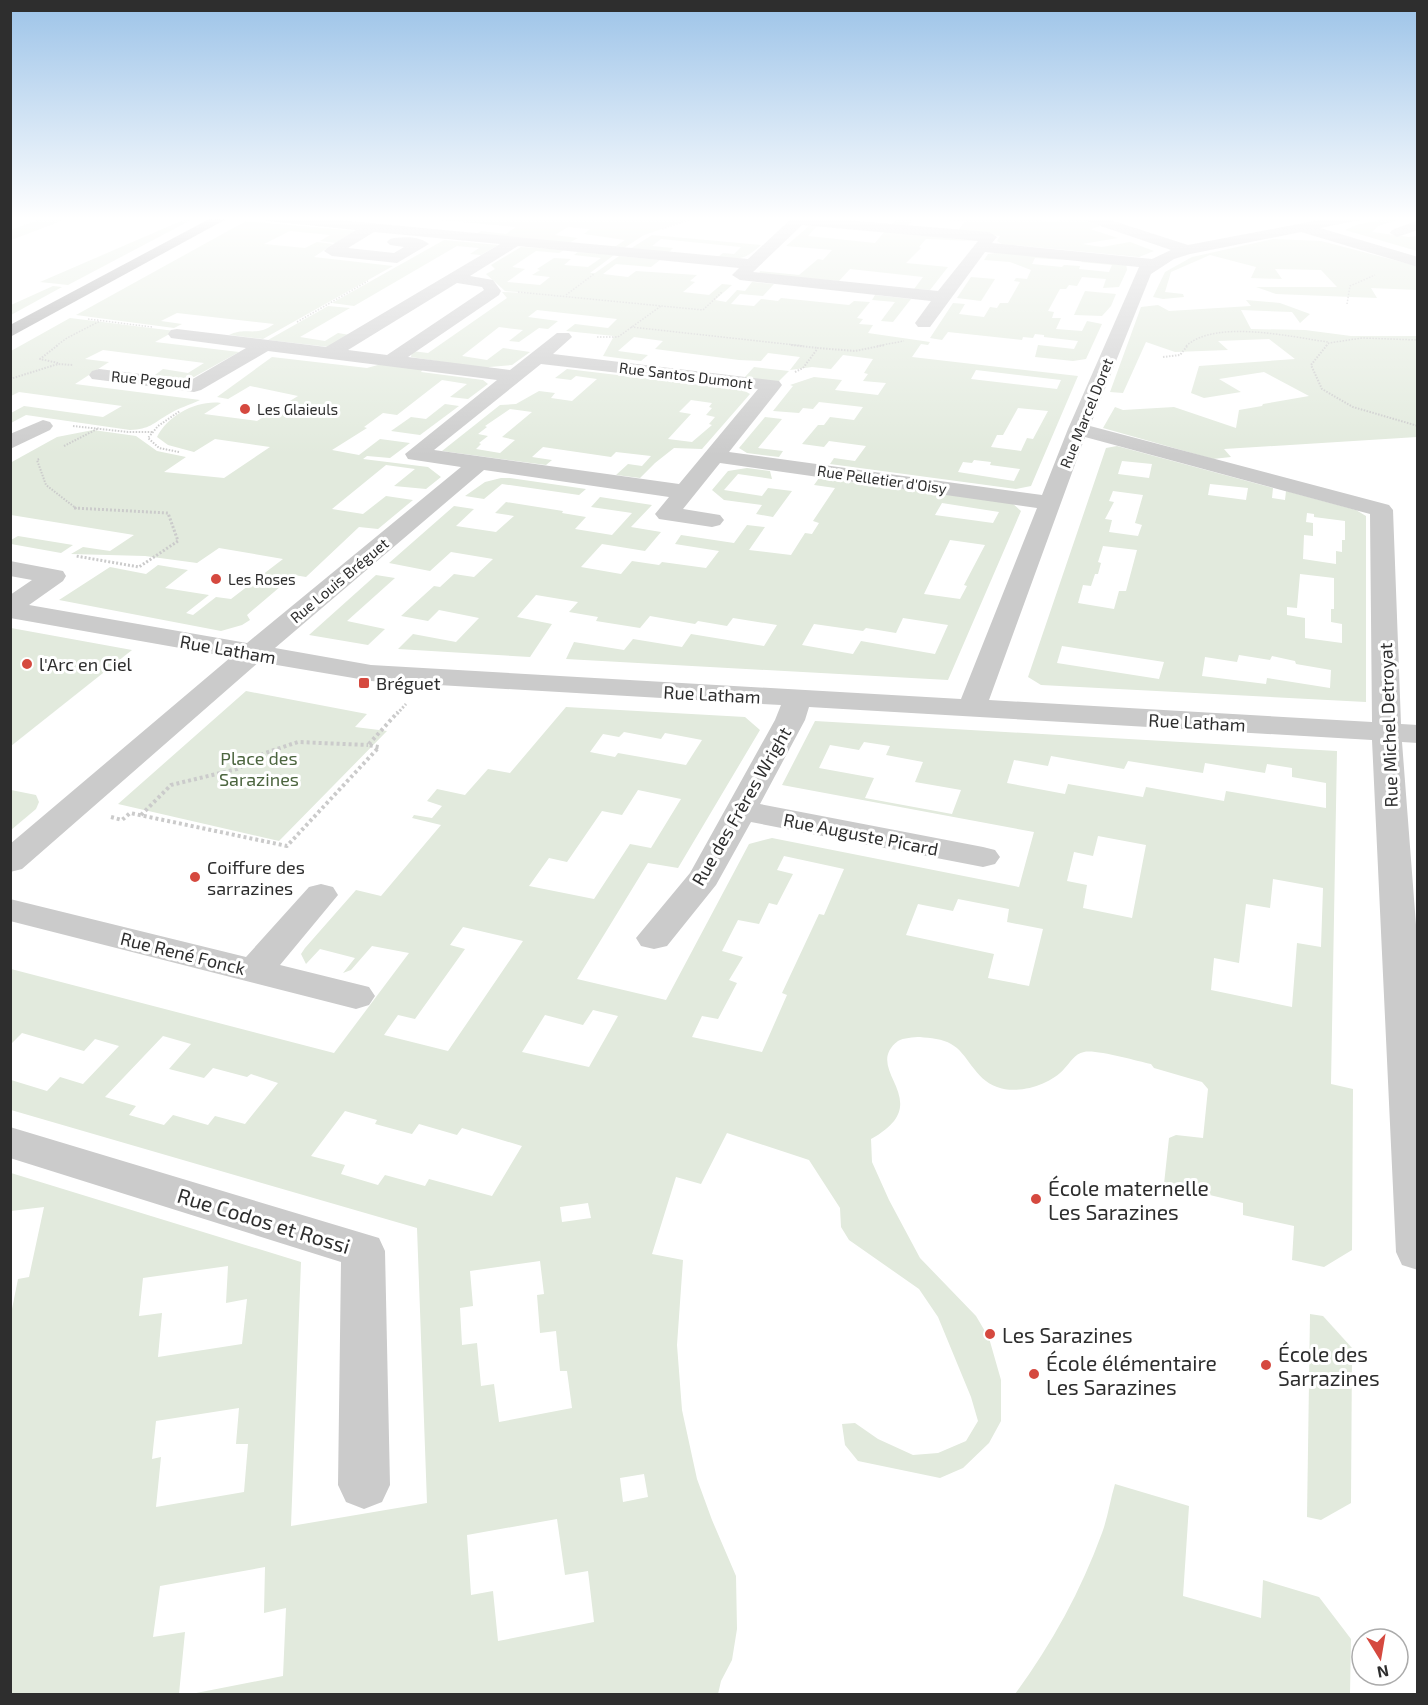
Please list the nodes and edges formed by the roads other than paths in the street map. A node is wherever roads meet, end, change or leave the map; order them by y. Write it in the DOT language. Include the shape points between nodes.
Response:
graph roads {
  1 [pos="76,297"];
  2 [pos="422,297"];
  3 [pos="485,297"];
  4 [pos="939,297"];
  5 [pos="942,297"];
  6 [pos="1133,297"];
  7 [pos="924,323"];
  8 [pos="10,332"];
  9 [pos="177,334"];
  10 [pos="563,337"];
  11 [pos="265,345"];
  12 [pos="331,352"];
  13 [pos="536,358"];
  14 [pos="392,360"];
  15 [pos="99,375"];
  16 [pos="513,376"];
  17 [pos="43,426"];
  18 [pos="1078,429"];
  19 [pos="10,443"];
  20 [pos="714,456"];
  21 [pos="479,463"];
  22 [pos="685,492"];
  23 [pos="1050,502"];
  24 [pos="712,520"];
  25 [pos="10,568"];
  26 [pos="10,608"];
  27 [pos="251,654"];
  28 [pos="798,698"];
  29 [pos="972,708"];
  30 [pos="1402,733"];
  31 [pos="740,810"];
  32 [pos="983,857"];
  33 [pos="10,862"];
  34 [pos="321,895"];
  35 [pos="10,910"];
  36 [pos="654,938"];
  37 [pos="254,971"];
  38 [pos="356,996"];
  39 [pos="10,1142"];
  40 [pos="1418,1252"];
  41 [pos="364,1485"];
  1 -- 8 [label="main road"];
  2 -- 12 [label="street"];
  3 -- 14 [label="street"];
  4 -- 5 [label="street"];
  5 -- 7 [label="street"];
  6 -- 18 [label="street, Rue Marcel Doret"];
  9 -- 11 [label="street"];
  10 -- 13 [label="street"];
  11 -- 12 [label="street"];
  11 -- 15 [label="street, Rue Pegoud" via="194,386"];
  12 -- 14 [label="street"];
  13 -- 16 [label="street"];
  13 -- 20 [label="street, Rue Santos Dumont" via="772,385"];
  14 -- 16 [label="street"];
  16 -- 21 [label="street" via="416,454"];
  17 -- 19 [label="street"];
  18 -- 23 [label="street, Rue Marcel Doret"];
  18 -- 30 [label="street, Rue Michel Detroyat" via="1381,510"];
  20 -- 22 [label="street, Rue Santos Dumont"];
  20 -- 23 [label="street, Rue Pelletier d'Oisy"];
  21 -- 22 [label="street"];
  21 -- 27 [label="street, Rue Louis Bréguet"];
  22 -- 24 [label="street, Rue Santos Dumont" via="667,514"];
  23 -- 29 [label="street, Rue Marcel Doret"];
  25 -- 26 [label="street" via="54,576"];
  26 -- 27 [label="street, Rue Latham"];
  27 -- 28 [label="street, Rue Latham" via="371,673"];
  27 -- 33 [label="street, Rue Louis Bréguet"];
  28 -- 29 [label="street, Rue Latham"];
  28 -- 31 [label="street, Rue des Frères Wright" via="790,720"];
  29 -- 30 [label="street, Rue Latham"];
  30 -- 40 [label="street, Rue Michel Detroyat"];
  31 -- 32 [label="street, Rue Auguste Picard"];
  31 -- 36 [label="street, Rue des Frères Wright" via="704,878"];
  34 -- 37 [label="street"];
  35 -- 37 [label="street, Rue René Fonck"];
  37 -- 38 [label="street, Rue René Fonck"];
  39 -- 41 [label="street, Rue Codos et Rossi" via="363,1251"];
}
